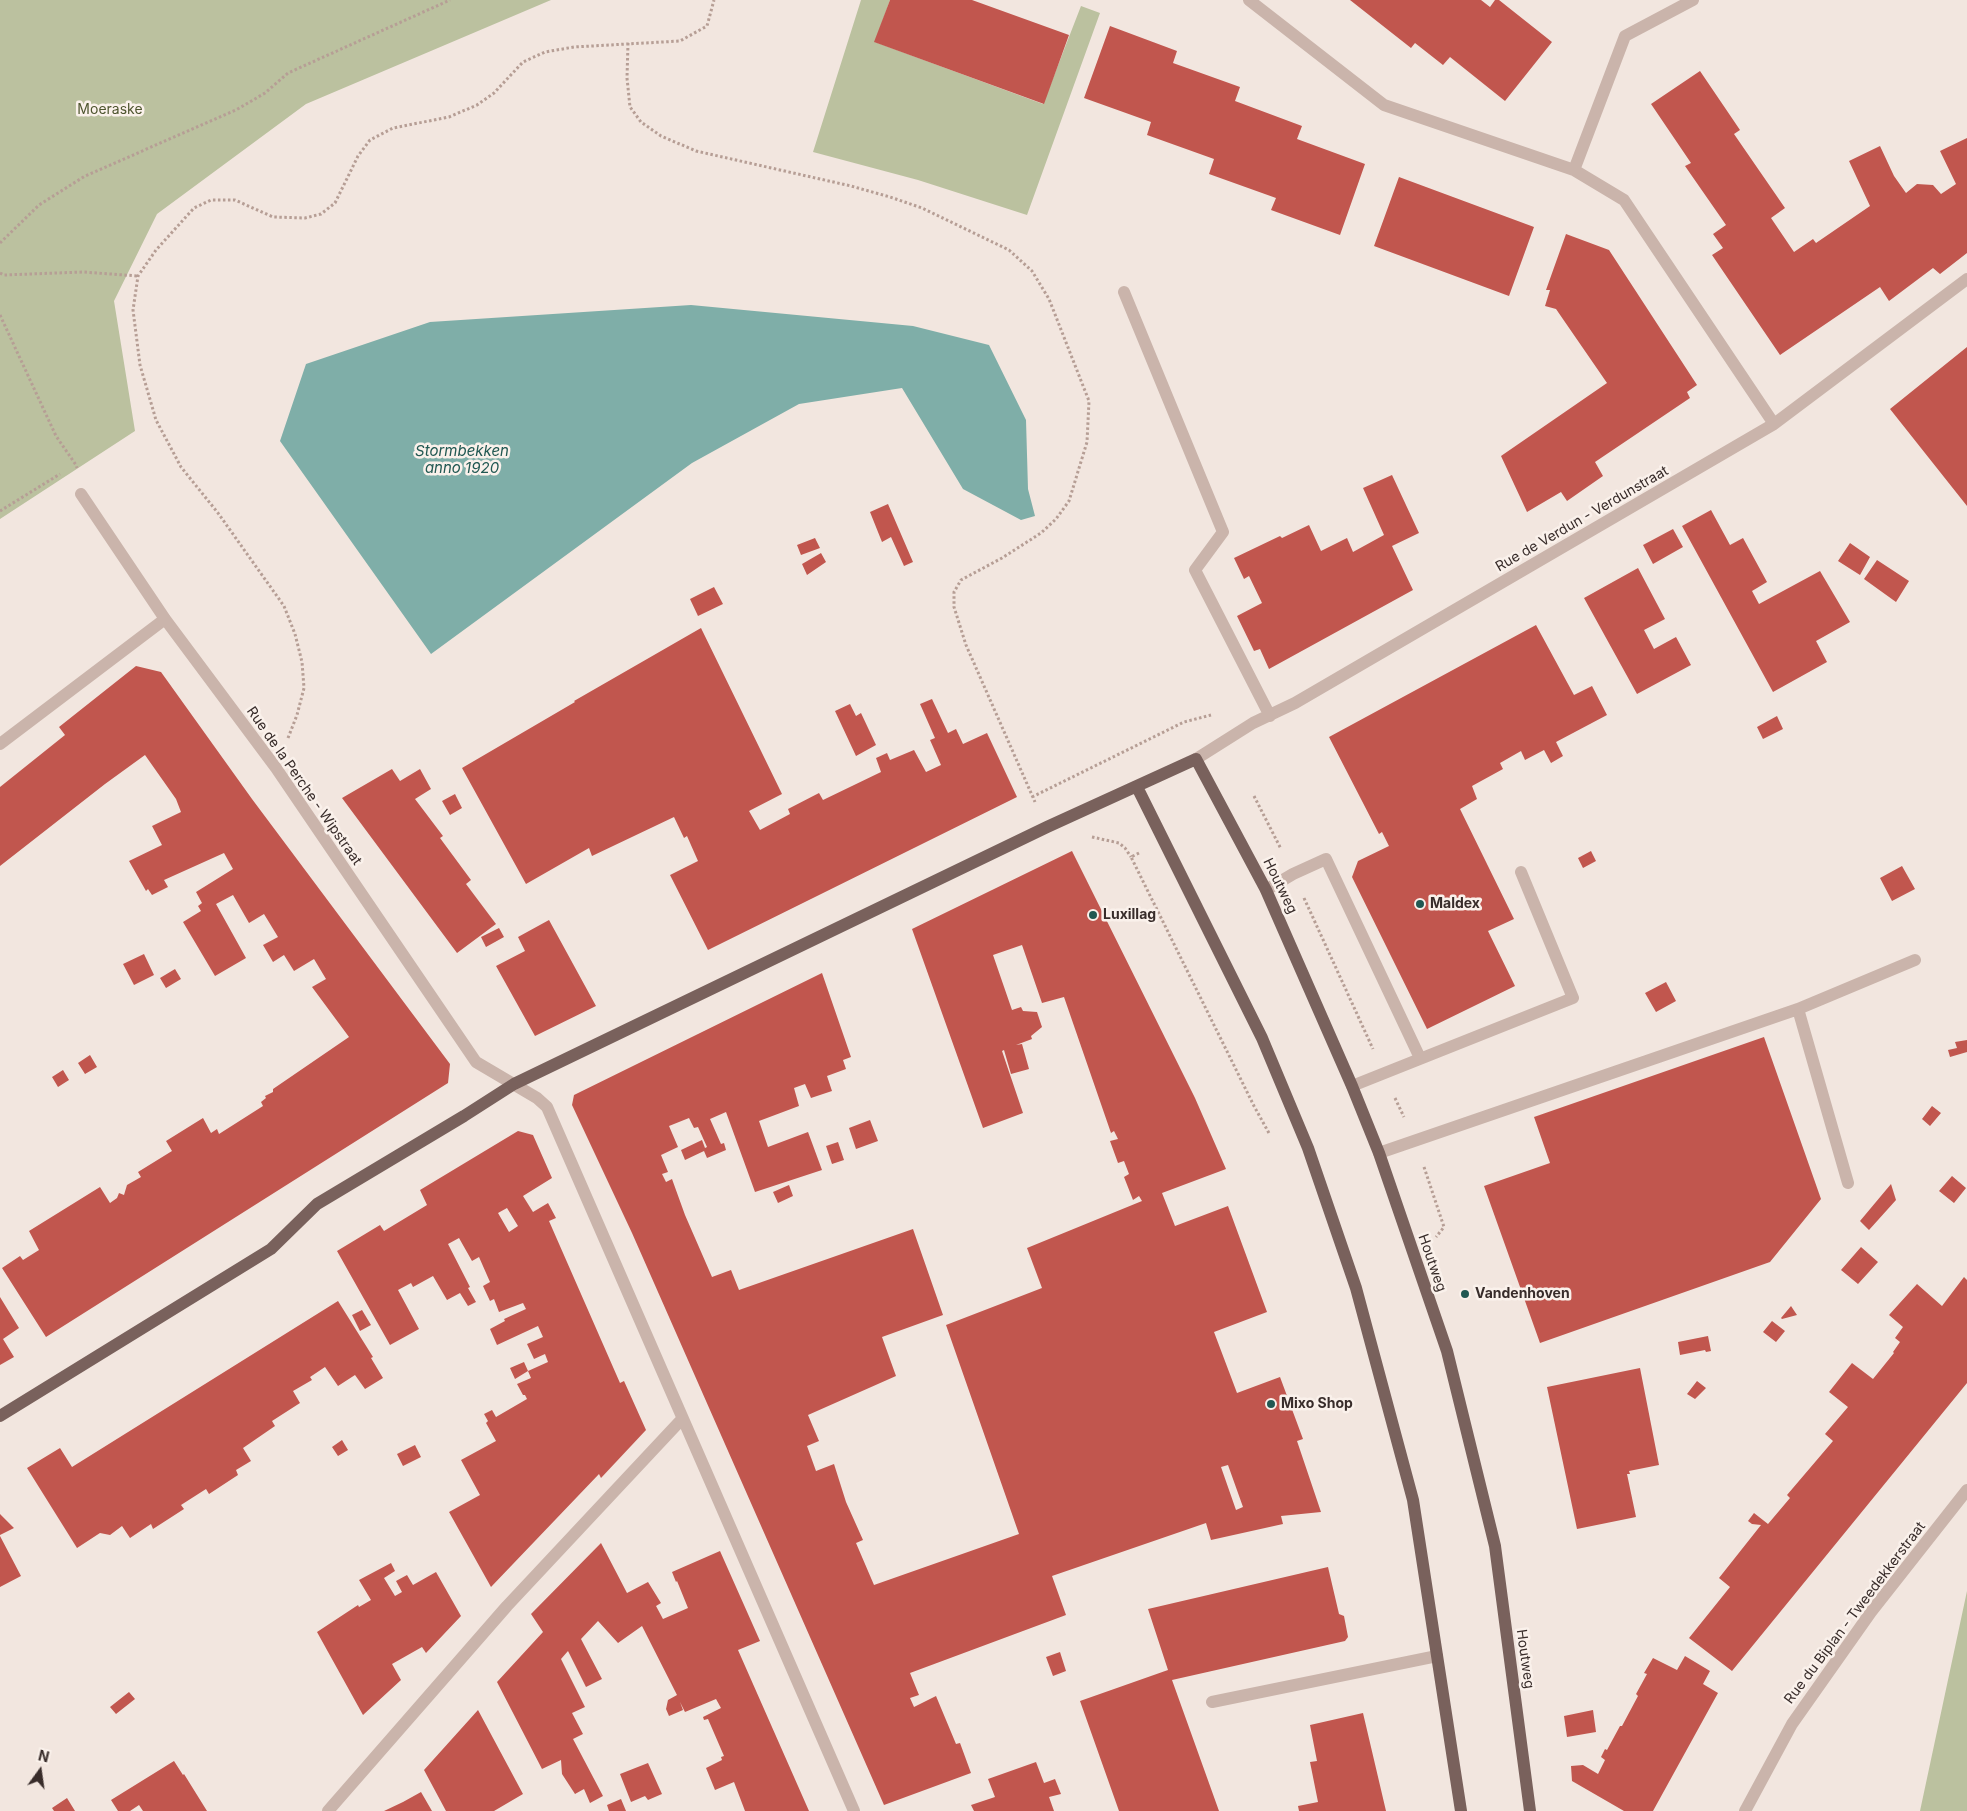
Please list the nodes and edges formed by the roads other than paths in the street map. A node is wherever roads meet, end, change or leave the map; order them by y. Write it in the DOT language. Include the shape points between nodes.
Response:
graph roads {
  1 [pos="1249,0"];
  2 [pos="1693,0"];
  3 [pos="1574,170"];
  4 [pos="1967,279"];
  5 [pos="1124,292"];
  6 [pos="1774,424"];
  7 [pos="81,494"];
  8 [pos="165,619"];
  9 [pos="1270,716"];
  10 [pos="0,744"];
  11 [pos="1196,759"];
  12 [pos="1137,787"];
  13 [pos="1521,872"];
  14 [pos="1266,890"];
  15 [pos="1914,960"];
  16 [pos="1798,1009"];
  17 [pos="1420,1058"];
  18 [pos="514,1084"];
  19 [pos="1352,1086"];
  20 [pos="1379,1153"];
  21 [pos="1848,1183"];
  22 [pos="0,1416"];
  23 [pos="682,1419"];
  24 [pos="1967,1490"];
  25 [pos="1437,1656"];
  26 [pos="1212,1702"];
  27 [pos="328,1811"];
  28 [pos="854,1811"];
  29 [pos="1461,1811"];
  30 [pos="1530,1811"];
  31 [pos="1745,1811"];
  1 -- 3 [label="street" via="1384,105"];
  2 -- 3 [label="street" via="1625,36"];
  3 -- 6 [label="street" via="1624,200"];
  4 -- 6 [label="street, Rue de Verdun - Verdunstraat"];
  5 -- 9 [label="street" via="1224,532 1195,570"];
  6 -- 9 [label="street, Rue de Verdun - Verdunstraat"];
  7 -- 8 [label="street, Rue de la Perche - Wipstraat"];
  8 -- 10 [label="street"];
  8 -- 18 [label="street, Rue de la Perche - Wipstraat" via="276,768 476,1062"];
  9 -- 11 [label="street, Rue de Verdun - Verdunstraat"];
  11 -- 12 [label="main road"];
  11 -- 14 [label="main road, Houtweg"];
  12 -- 18 [label="main road" via="1047,827"];
  12 -- 25 [label="main road" via="1262,1038 1312,1157 1356,1288 1412,1500"];
  13 -- 17 [label="street" via="1573,998"];
  14 -- 17 [label="street" via="1326,859"];
  14 -- 19 [label="main road, Houtweg"];
  15 -- 16 [label="street"];
  16 -- 20 [label="street"];
  16 -- 21 [label="street"];
  17 -- 19 [label="street"];
  18 -- 22 [label="main road" via="317,1204 271,1249"];
  18 -- 23 [label="street, Rue de la Perche - Wipstraat" via="547,1107"];
  19 -- 20 [label="main road, Houtweg"];
  20 -- 30 [label="main road, Houtweg" via="1447,1351 1495,1546"];
  23 -- 27 [label="street" via="507,1606"];
  23 -- 28 [label="street, Rue de la Perche - Wipstraat"];
  24 -- 31 [label="street, Rue du Biplan - Tweedekkerstraat" via="1871,1612 1792,1724"];
  25 -- 26 [label="street"];
  25 -- 29 [label="main road"];
}
